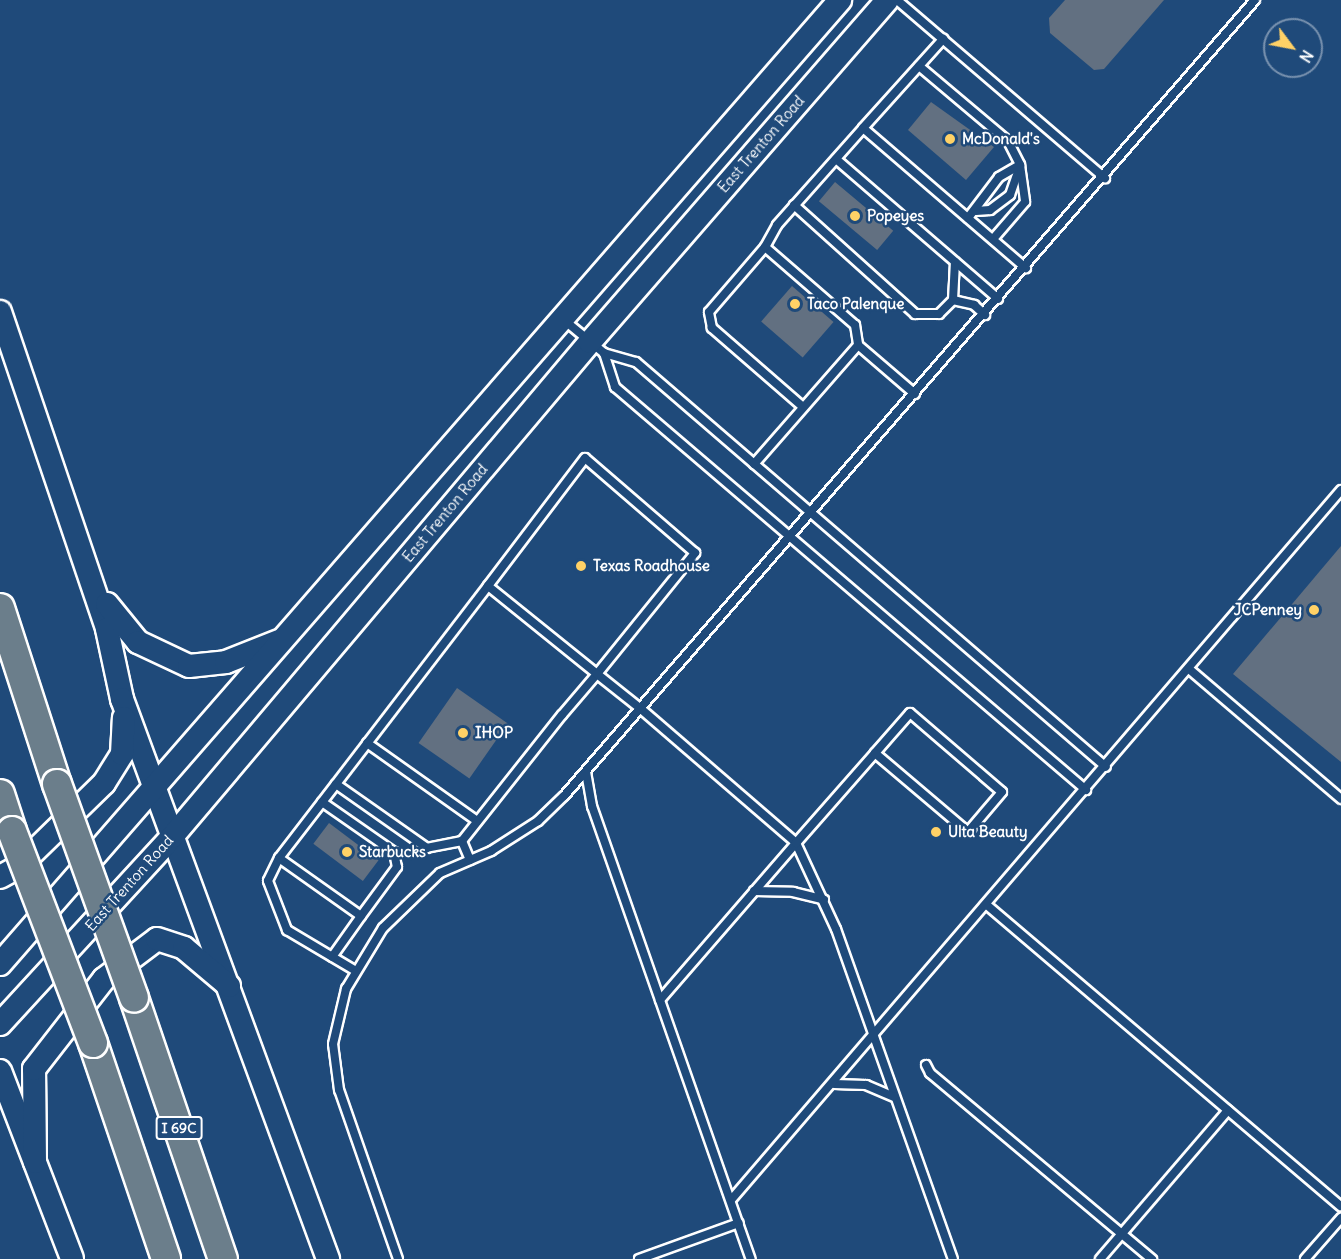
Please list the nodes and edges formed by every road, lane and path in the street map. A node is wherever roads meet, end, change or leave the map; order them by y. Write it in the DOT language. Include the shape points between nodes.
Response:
graph roads {
  1 [pos="840,0"];
  2 [pos="886,0"];
  3 [pos="897,0"];
  4 [pos="1255,0"];
  5 [pos="943,39"];
  6 [pos="919,66"];
  7 [pos="863,129"];
  8 [pos="836,159"];
  9 [pos="1020,165"];
  10 [pos="1105,178"];
  11 [pos="794,205"];
  12 [pos="976,211"];
  13 [pos="968,218"];
  14 [pos="993,239"];
  15 [pos="765,247"];
  16 [pos="955,262"];
  17 [pos="1026,267"];
  18 [pos="998,299"];
  19 [pos="952,300"];
  20 [pos="0,312"];
  21 [pos="985,315"];
  22 [pos="564,320"];
  23 [pos="858,345"];
  24 [pos="597,347"];
  25 [pos="915,394"];
  26 [pos="803,407"];
  27 [pos="754,464"];
  28 [pos="1341,490"];
  29 [pos="810,513"];
  30 [pos="790,537"];
  31 [pos="89,574"];
  32 [pos="488,585"];
  33 [pos="0,608"];
  34 [pos="289,636"];
  35 [pos="1189,669"];
  36 [pos="597,674"];
  37 [pos="122,699"];
  38 [pos="640,709"];
  39 [pos="367,743"];
  40 [pos="875,753"];
  41 [pos="1106,767"];
  42 [pos="586,772"];
  43 [pos="336,784"];
  44 [pos="154,790"];
  45 [pos="1086,790"];
  46 [pos="0,794"];
  47 [pos="1341,799"];
  48 [pos="322,802"];
  49 [pos="477,821"];
  50 [pos="172,837"];
  51 [pos="462,841"];
  52 [pos="796,843"];
  53 [pos="279,858"];
  54 [pos="470,860"];
  55 [pos="0,877"];
  56 [pos="754,891"];
  57 [pos="824,900"];
  58 [pos="988,906"];
  59 [pos="361,916"];
  60 [pos="332,957"];
  61 [pos="0,964"];
  62 [pos="356,970"];
  63 [pos="230,987"];
  64 [pos="660,1000"];
  65 [pos="0,1024"];
  66 [pos="873,1039"];
  67 [pos="926,1065"];
  68 [pos="0,1071"];
  69 [pos="834,1084"];
  70 [pos="894,1097"];
  71 [pos="1228,1110"];
  72 [pos="0,1120"];
  73 [pos="35,1162"];
  74 [pos="731,1200"];
  75 [pos="1341,1206"];
  76 [pos="1341,1218"];
  77 [pos="739,1223"];
  78 [pos="1122,1234"];
  79 [pos="72,1259"];
  80 [pos="166,1259"];
  81 [pos="224,1259"];
  82 [pos="328,1259"];
  83 [pos="398,1259"];
  84 [pos="639,1259"];
  85 [pos="751,1259"];
  86 [pos="953,1259"];
  87 [pos="1100,1259"];
  88 [pos="1152,1259"];
  89 [pos="1305,1259"];
  1 -- 22 [label="main road"];
  2 -- 24 [label="main road, East Trenton Road"];
  3 -- 5 [label="lane"];
  4 -- 10 [label="lane"];
  5 -- 6 [label="lane"];
  5 -- 10 [label="lane"];
  6 -- 7 [label="lane"];
  6 -- 9 [label="lane" via="1008,141"];
  7 -- 8 [label="lane"];
  7 -- 13 [label="lane"];
  8 -- 11 [label="lane"];
  8 -- 16 [label="lane"];
  9 -- 12 [label="lane" via="999,177"];
  9 -- 12 [label="lane" via="1010,195 990,210"];
  9 -- 14 [label="lane" via="1025,202"];
  10 -- 17 [label="lane"];
  11 -- 15 [label="lane"];
  11 -- 19 [label="lane" via="915,314 939,314"];
  12 -- 13 [label="lane"];
  13 -- 14 [label="lane"];
  14 -- 17 [label="lane"];
  15 -- 23 [label="lane" via="855,325"];
  15 -- 26 [label="lane" via="709,312 709,321"];
  16 -- 18 [label="lane"];
  16 -- 19 [label="lane"];
  17 -- 18 [label="lane"];
  18 -- 21 [label="lane"];
  19 -- 21 [label="lane" via="974,305"];
  20 -- 31 [label="main road"];
  21 -- 25 [label="lane"];
  22 -- 24 [label="lane"];
  22 -- 34 [label="main road"];
  23 -- 25 [label="lane"];
  23 -- 26 [label="lane"];
  24 -- 27 [label="lane" via="636,362"];
  24 -- 30 [label="lane" via="615,387"];
  24 -- 50 [label="main road, East Trenton Road"];
  25 -- 29 [label="lane"];
  26 -- 27 [label="lane"];
  27 -- 29 [label="lane"];
  28 -- 35 [label="lane"];
  29 -- 30 [label="lane"];
  29 -- 41 [label="lane"];
  30 -- 38 [label="lane"];
  30 -- 45 [label="lane"];
  31 -- 34 [label="main road" via="121,627 150,651 176,663 207,666 226,662"];
  31 -- 37 [label="main road"];
  32 -- 36 [label="lane"];
  32 -- 36 [label="lane" via="585,458 695,553"];
  32 -- 39 [label="lane"];
  33 -- 81 [label="highway, I 69C, bridge" via="57,784"];
  34 -- 44 [label="main road"];
  35 -- 41 [label="lane"];
  35 -- 47 [label="lane"];
  36 -- 38 [label="lane"];
  36 -- 49 [label="lane"];
  37 -- 44 [label="main road"];
  37 -- 55 [label="main road" via="124,744 104,783 18,867"];
  38 -- 42 [label="lane"];
  38 -- 52 [label="lane"];
  39 -- 43 [label="lane"];
  39 -- 49 [label="lane"];
  40 -- 40 [label="lane" via="968,832 1002,792 910,713"];
  40 -- 52 [label="lane"];
  41 -- 45 [label="lane"];
  42 -- 54 [label="lane" via="538,821"];
  42 -- 64 [label="lane" via="592,806"];
  43 -- 48 [label="lane"];
  43 -- 51 [label="lane" via="427,848"];
  44 -- 50 [label="main road"];
  44 -- 61 [label="main road"];
  45 -- 58 [label="lane"];
  46 -- 80 [label="highway, bridge" via="93,1043"];
  48 -- 53 [label="lane"];
  48 -- 59 [label="lane" via="394,852 397,867"];
  49 -- 51 [label="lane"];
  50 -- 63 [label="main road"];
  50 -- 65 [label="main road, East Trenton Road"];
  51 -- 54 [label="lane"];
  52 -- 56 [label="lane"];
  52 -- 57 [label="lane"];
  53 -- 59 [label="lane"];
  53 -- 60 [label="lane" via="268,881 286,930"];
  54 -- 62 [label="lane" via="440,873 406,902"];
  56 -- 57 [label="lane" via="793,892"];
  56 -- 64 [label="lane"];
  57 -- 66 [label="lane"];
  58 -- 66 [label="lane"];
  58 -- 71 [label="lane"];
  59 -- 60 [label="lane"];
  60 -- 62 [label="lane"];
  62 -- 83 [label="lane" via="335,1020 334,1065"];
  63 -- 73 [label="main road" via="184,948 157,939 104,979 34,1069"];
  63 -- 82 [label="main road"];
  64 -- 74 [label="lane"];
  66 -- 69 [label="lane"];
  66 -- 70 [label="lane"];
  67 -- 78 [label="lane" via="930,1073"];
  68 -- 73 [label="main road"];
  69 -- 70 [label="lane" via="866,1085"];
  69 -- 74 [label="lane"];
  70 -- 86 [label="lane"];
  71 -- 75 [label="lane"];
  71 -- 78 [label="lane"];
  72 -- 73 [label="main road"];
  73 -- 79 [label="main road"];
  74 -- 77 [label="lane"];
  76 -- 89 [label="lane"];
  77 -- 84 [label="lane"];
  77 -- 85 [label="lane"];
  78 -- 87 [label="lane"];
  78 -- 88 [label="lane"];
}
